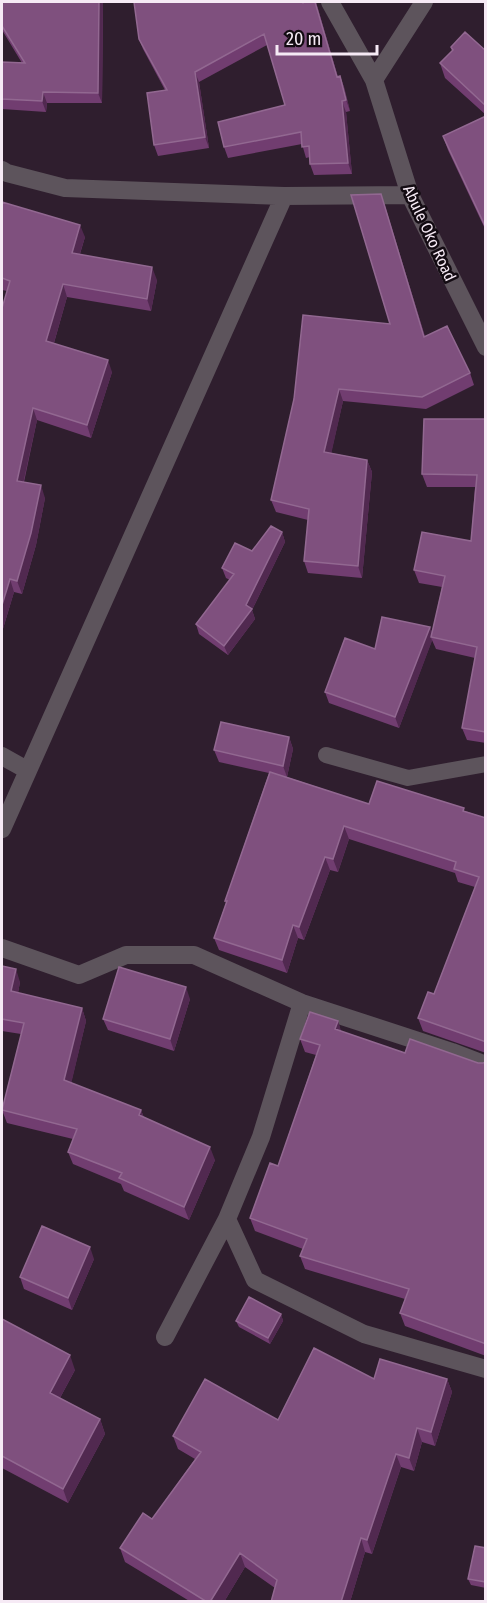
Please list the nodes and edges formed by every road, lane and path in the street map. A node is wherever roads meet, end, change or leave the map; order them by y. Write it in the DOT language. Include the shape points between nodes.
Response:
graph roads {
  1 [pos="330,2"];
  2 [pos="424,2"];
  3 [pos="374,80"];
  4 [pos="2,170"];
  5 [pos="410,195"];
  6 [pos="284,196"];
  7 [pos="486,347"];
  8 [pos="326,755"];
  9 [pos="2,756"];
  10 [pos="486,764"];
  11 [pos="27,770"];
  12 [pos="2,829"];
  13 [pos="2,948"];
  14 [pos="302,1003"];
  15 [pos="486,1065"];
  16 [pos="227,1219"];
  17 [pos="165,1337"];
  18 [pos="486,1369"];
  1 -- 3 [label="street, Abule Oko Road"];
  2 -- 3 [label="street"];
  3 -- 5 [label="street, Abule Oko Road"];
  4 -- 6 [label="street" via="65,188"];
  5 -- 6 [label="street"];
  5 -- 7 [label="street, Abule Oko Road"];
  6 -- 11 [label="street"];
  8 -- 10 [label="lane" via="408,778"];
  9 -- 11 [label="street"];
  11 -- 12 [label="street"];
  13 -- 14 [label="street" via="79,975 126,955 194,955"];
  14 -- 15 [label="street"];
  14 -- 16 [label="street" via="261,1137"];
  16 -- 17 [label="street"];
  16 -- 18 [label="street" via="255,1280 364,1334"];
}
